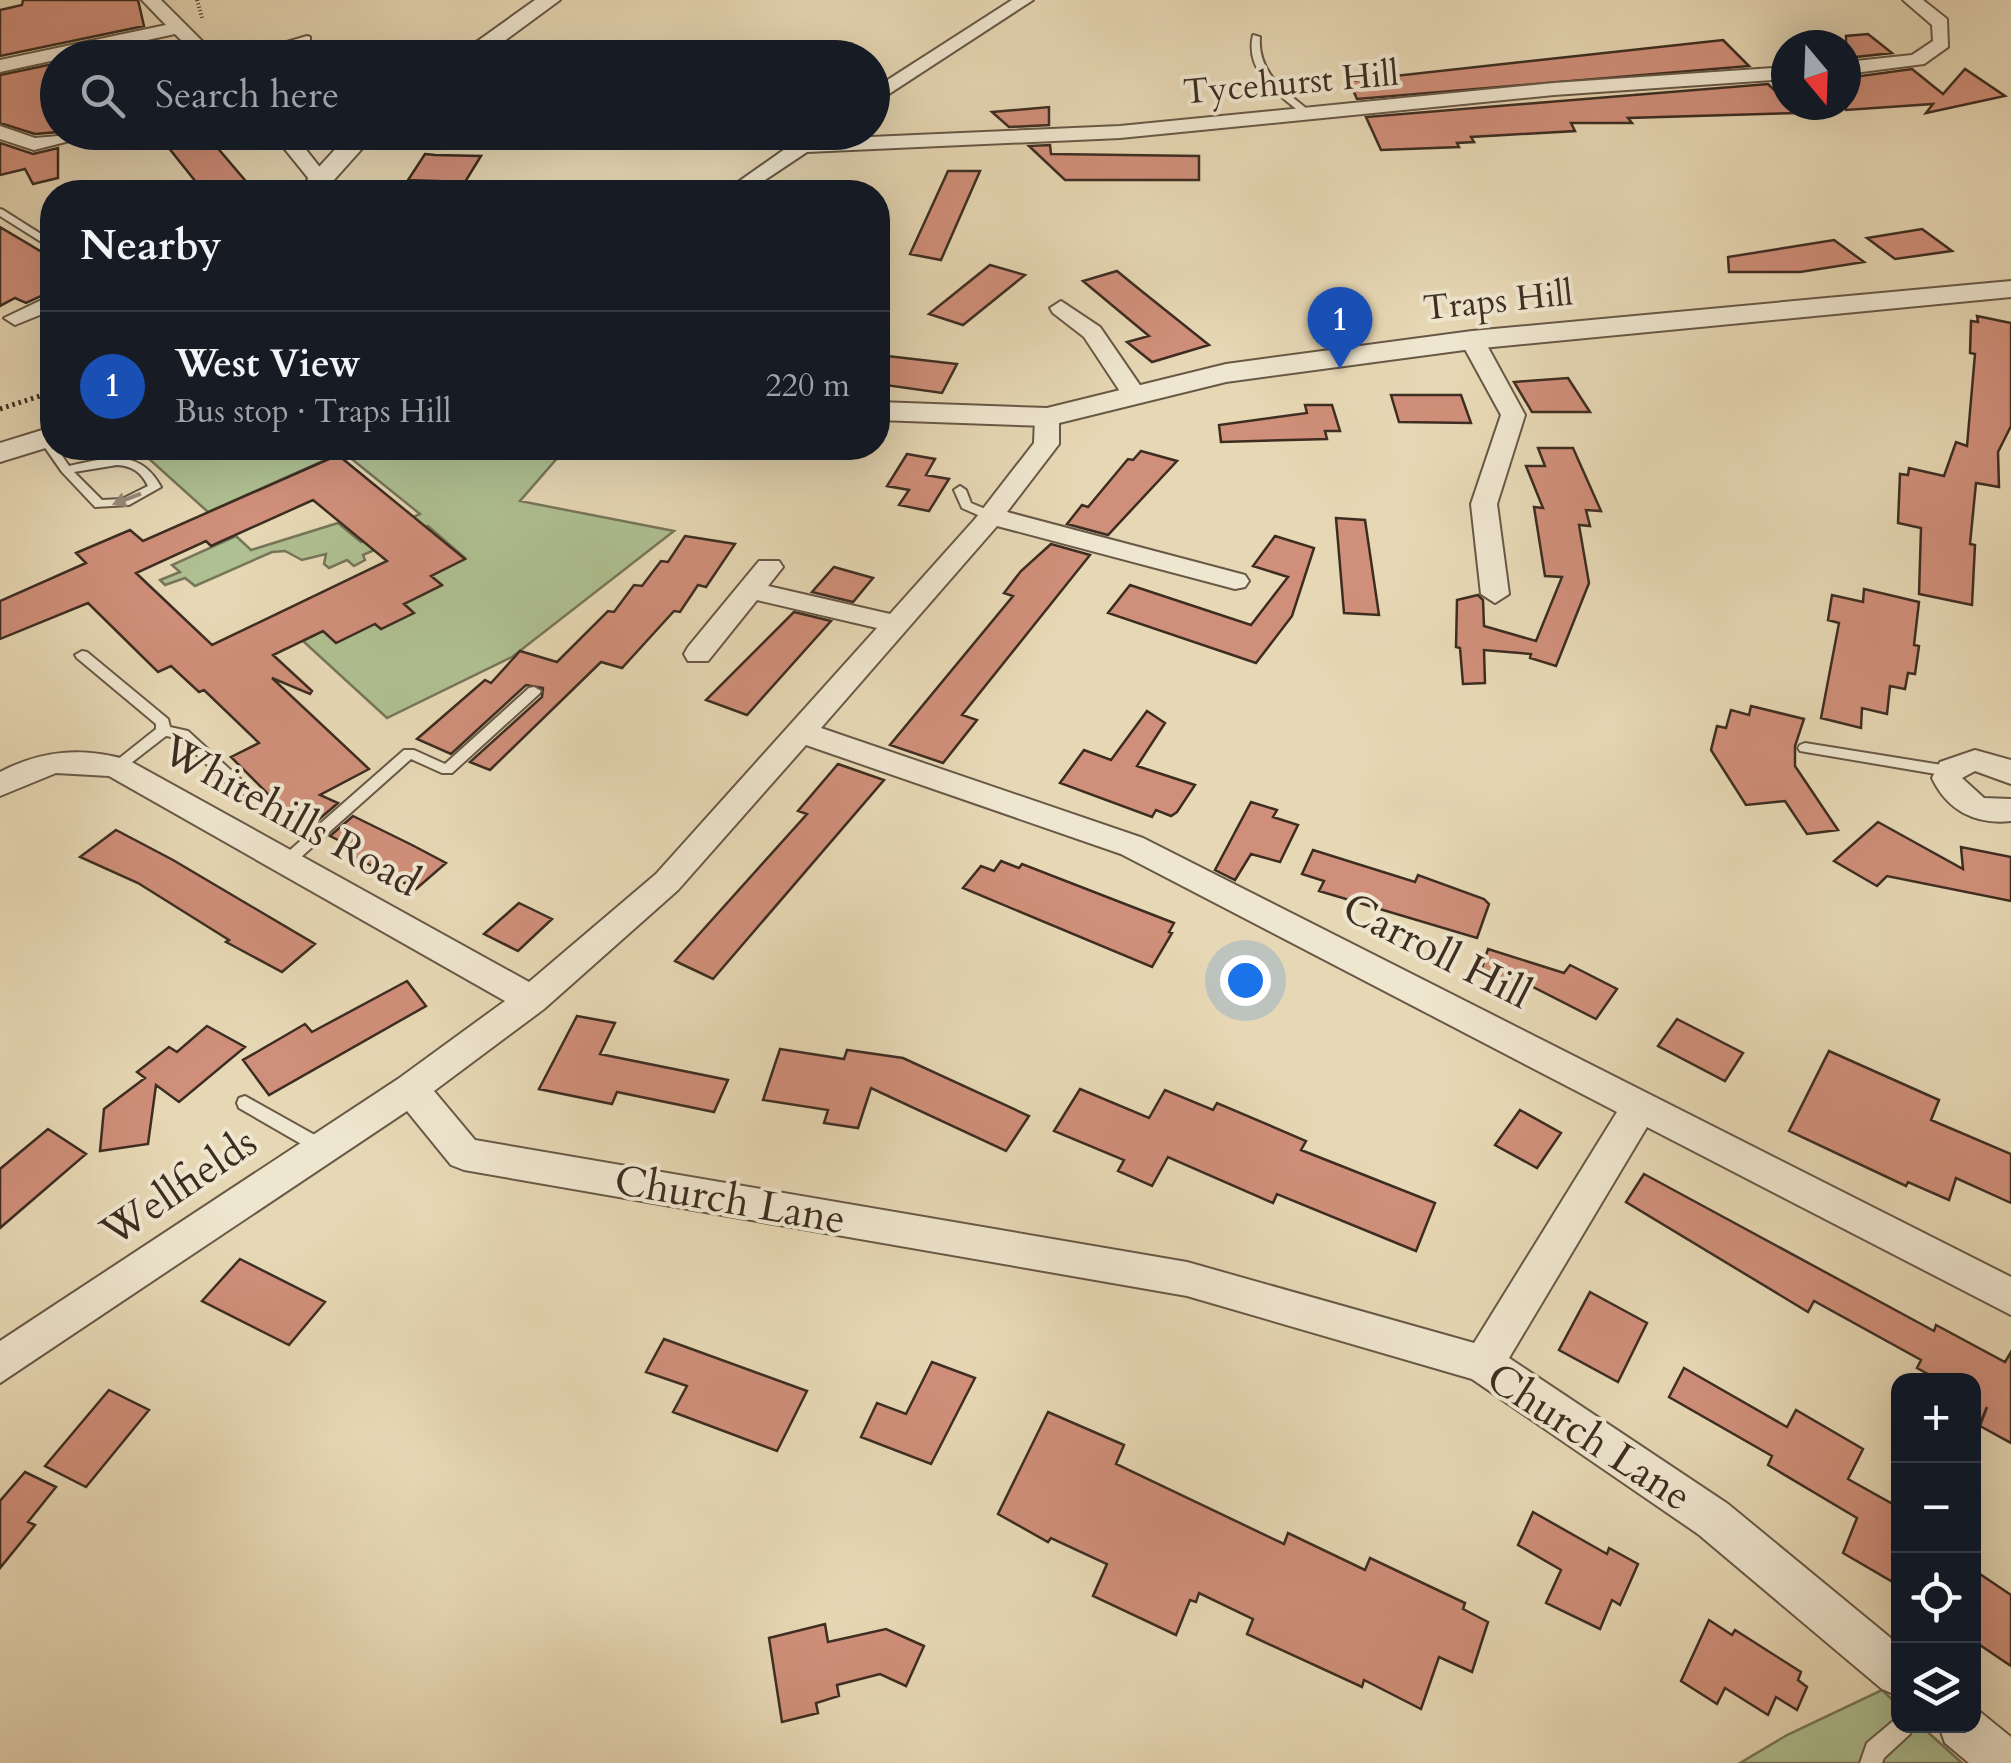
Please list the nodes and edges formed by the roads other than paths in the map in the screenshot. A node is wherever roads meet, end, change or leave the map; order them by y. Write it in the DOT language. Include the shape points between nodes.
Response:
graph roads {
  1 [pos="549,0"];
  2 [pos="1024,0"];
  3 [pos="1912,0"];
  4 [pos="156,1"];
  5 [pos="178,28"];
  6 [pos="1256,37"];
  7 [pos="307,39"];
  8 [pos="122,40"];
  9 [pos="191,40"];
  10 [pos="303,40"];
  11 [pos="491,40"];
  12 [pos="40,57"];
  13 [pos="0,66"];
  14 [pos="1861,66"];
  15 [pos="1771,74"];
  16 [pos="890,87"];
  17 [pos="1310,115"];
  18 [pos="0,132"];
  19 [pos="890,142"];
  20 [pos="40,143"];
  21 [pos="295,150"];
  22 [pos="351,150"];
  23 [pos="796,150"];
  24 [pos="318,180"];
  25 [pos="328,180"];
  26 [pos="752,180"];
  27 [pos="0,212"];
  28 [pos="40,237"];
  29 [pos="2011,289"];
  30 [pos="40,307"];
  31 [pos="1061,308"];
  32 [pos="16,318"];
  33 [pos="1472,340"];
  34 [pos="1134,394"];
  35 [pos="890,412"];
  36 [pos="1047,417"];
  37 [pos="40,441"];
  38 [pos="0,453"];
  39 [pos="61,460"];
  40 [pos="66,470"];
  41 [pos="960,490"];
  42 [pos="991,516"];
  43 [pos="768,567"];
  44 [pos="1235,581"];
  45 [pos="750,590"];
  46 [pos="1496,594"];
  47 [pos="896,624"];
  48 [pos="82,654"];
  49 [pos="698,654"];
  50 [pos="534,691"];
  51 [pos="163,731"];
  52 [pos="801,732"];
  53 [pos="1805,748"];
  54 [pos="117,767"];
  55 [pos="1948,771"];
  56 [pos="2011,774"];
  57 [pos="0,785"];
  58 [pos="243,790"];
  59 [pos="2011,810"];
  60 [pos="286,862"];
  61 [pos="532,1000"];
  62 [pos="411,1089"];
  63 [pos="245,1103"];
  64 [pos="1641,1105"];
  65 [pos="323,1148"];
  66 [pos="2011,1297"];
  67 [pos="0,1364"];
  68 [pos="1483,1364"];
  69 [pos="1891,1667"];
  70 [pos="1894,1733"];
  71 [pos="1970,1733"];
  72 [pos="1871,1763"];
  73 [pos="2005,1763"];
  1 -- 11 [label="street"];
  2 -- 16 [label="street"];
  3 -- 14 [label="street" via="1940,24 1942,43 1917,60"];
  4 -- 5 [label="street"];
  5 -- 8 [label="street"];
  5 -- 9 [label="street"];
  6 -- 17 [label="lane" via="1261,73"];
  7 -- 10 [label="lane"];
  12 -- 13 [label="street"];
  15 -- 17 [label="street, Tycehurst Hill"];
  17 -- 19 [label="street, Tycehurst Hill"];
  18 -- 20 [label="street"];
  21 -- 24 [label="street"];
  22 -- 25 [label="street"];
  23 -- 26 [label="street"];
  27 -- 28 [label="lane"];
  29 -- 33 [label="street, Traps Hill"];
  30 -- 32 [label="street"];
  31 -- 34 [label="street" via="1092,332"];
  33 -- 34 [label="street, Traps Hill" via="1226,373"];
  33 -- 46 [label="street" via="1513,416 1484,504"];
  34 -- 36 [label="street, Traps Hill"];
  35 -- 36 [label="street, Traps Hill"];
  36 -- 42 [label="street" via="1046,444"];
  37 -- 38 [label="street"];
  39 -- 40 [label="lane"];
  40 -- 40 [label="lane, one-way" via="126,460 154,487 106,506"];
  41 -- 42 [label="lane" via="966,505"];
  42 -- 44 [label="street"];
  42 -- 47 [label="street"];
  43 -- 45 [label="street"];
  45 -- 47 [label="street"];
  45 -- 49 [label="street"];
  47 -- 52 [label="street"];
  48 -- 51 [label="lane" via="162,722"];
  50 -- 60 [label="lane" via="448,770 409,753"];
  51 -- 54 [label="lane"];
  51 -- 58 [label="lane" via="182,734"];
  52 -- 61 [label="street" via="668,882"];
  52 -- 64 [label="street, Carroll Hill" via="1132,846"];
  53 -- 55 [label="lane"];
  54 -- 57 [label="street, Whitehills Road" via="76,758 36,764"];
  54 -- 60 [label="street, Whitehills Road"];
  55 -- 56 [label="street" via="1976,761"];
  55 -- 59 [label="street" via="1950,787 1966,802"];
  60 -- 61 [label="street, Whitehills Road"];
  61 -- 62 [label="street"];
  62 -- 65 [label="street, Wellfields"];
  62 -- 68 [label="street, Church Lane" via="464,1154 1187,1279"];
  63 -- 65 [label="lane"];
  64 -- 66 [label="street, Carroll Hill"];
  64 -- 68 [label="street"];
  65 -- 67 [label="street, Wellfields"];
  68 -- 69 [label="street, Church Lane" via="1714,1519"];
  70 -- 72 [label="lane"];
  71 -- 73 [label="street"];
}
